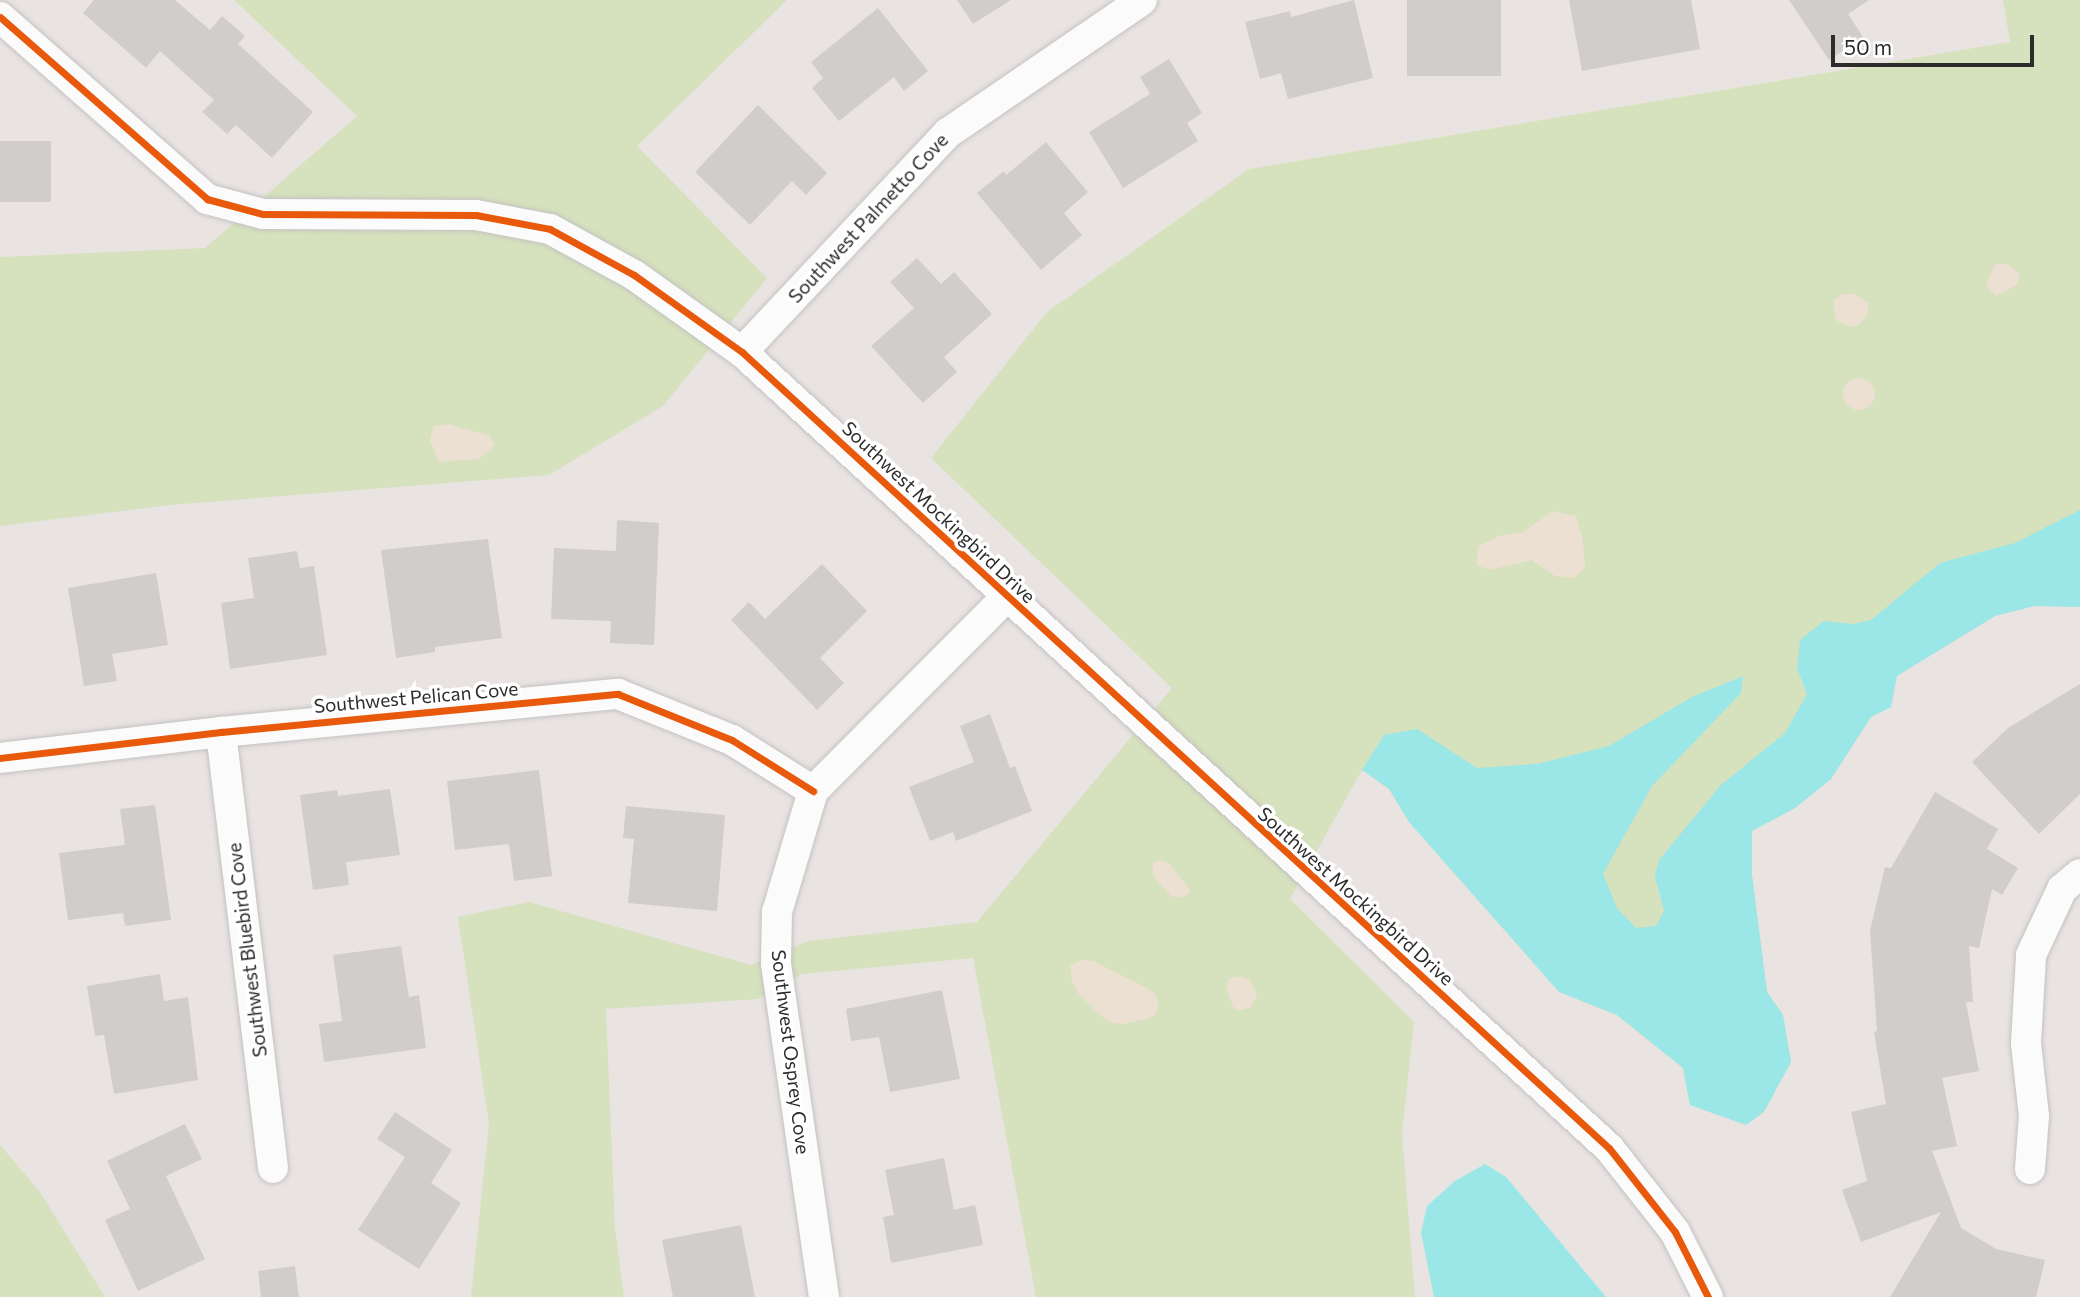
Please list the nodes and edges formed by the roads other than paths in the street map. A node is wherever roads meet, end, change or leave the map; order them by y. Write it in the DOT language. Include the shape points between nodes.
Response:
graph roads {
  1 [pos="1142,0"];
  2 [pos="0,17"];
  3 [pos="742,352"];
  4 [pos="1006,597"];
  5 [pos="221,732"];
  6 [pos="0,758"];
  7 [pos="813,791"];
  8 [pos="2080,874"];
  9 [pos="273,1168"];
  10 [pos="2030,1169"];
  11 [pos="824,1297"];
  12 [pos="1708,1297"];
  1 -- 3 [label="street, Southwest Palmetto Cove" via="948,133"];
  2 -- 3 [label="street, Southwest Mockingbird Drive" via="207,200 264,214 476,215 550,229 634,275"];
  3 -- 4 [label="street, Southwest Mockingbird Drive"];
  4 -- 7 [label="street, Southwest Osprey Cove"];
  4 -- 12 [label="street, Southwest Mockingbird Drive" via="1609,1149 1675,1232"];
  5 -- 6 [label="street, Southwest Pelican Cove"];
  5 -- 7 [label="street, Southwest Pelican Cove" via="618,694 732,740"];
  5 -- 9 [label="street, Southwest Bluebird Cove"];
  7 -- 11 [label="street, Southwest Osprey Cove" via="777,912 776,963"];
  8 -- 10 [label="street" via="2062,889 2031,955 2026,1042 2034,1116"];
}
